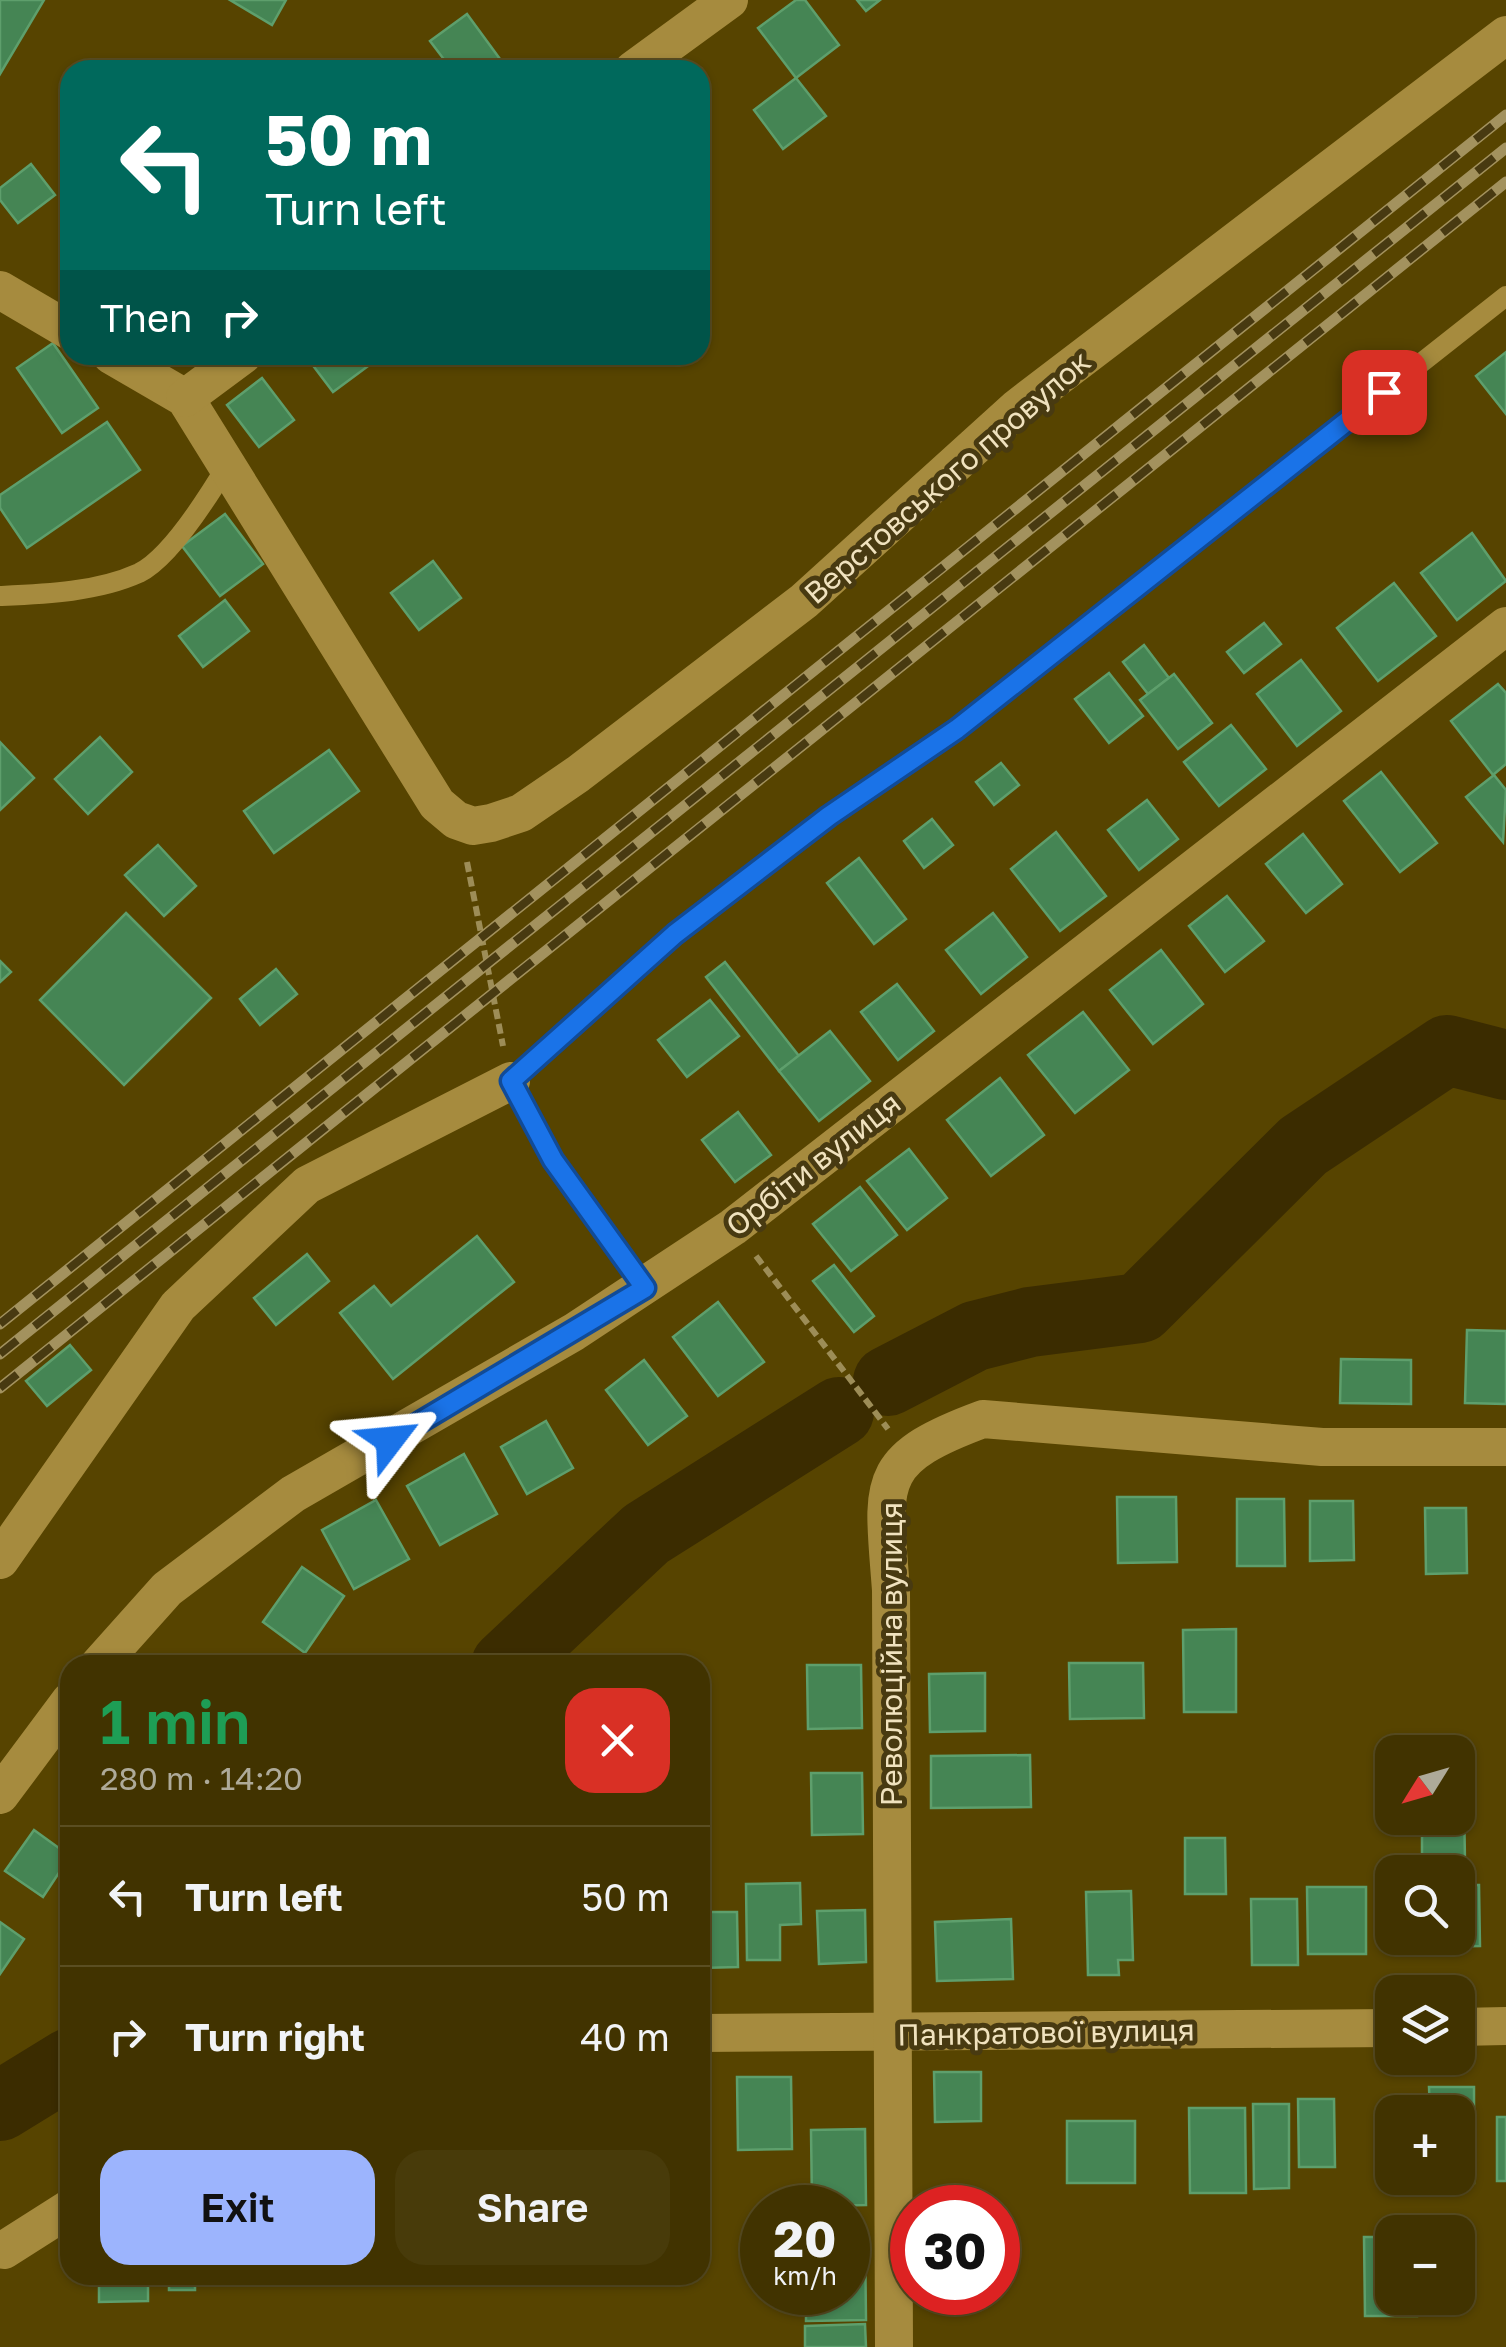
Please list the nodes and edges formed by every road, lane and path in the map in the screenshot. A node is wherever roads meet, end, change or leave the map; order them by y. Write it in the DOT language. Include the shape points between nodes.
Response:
graph roads {
  1 [pos="728,0"];
  2 [pos="1506,35"];
  3 [pos="647,60"];
  4 [pos="0,290"];
  5 [pos="1506,296"];
  6 [pos="60,325"];
  7 [pos="128,365"];
  8 [pos="230,365"];
  9 [pos="185,398"];
  10 [pos="228,464"];
  11 [pos="0,596"];
  12 [pos="1506,626"];
  13 [pos="473,826"];
  14 [pos="511,1081"];
  15 [pos="733,1226"];
  16 [pos="645,1288"];
  17 [pos="1506,1447"];
  18 [pos="907,1454"];
  19 [pos="0,1560"];
  20 [pos="107,1655"];
  21 [pos="60,1715"];
  22 [pos="0,1796"];
  23 [pos="1506,2026"];
  24 [pos="1475,2027"];
  25 [pos="1375,2028"];
  26 [pos="710,2033"];
  27 [pos="892,2034"];
  28 [pos="60,2214"];
  29 [pos="4,2250"];
  30 [pos="894,2347"];
  1 -- 3 [label="street"];
  2 -- 13 [label="street, Верстовського провулок" via="1016,408 774,624 535,803"];
  4 -- 6 [label="street"];
  5 -- 14 [label="lane" via="957,729 675,934"];
  7 -- 9 [label="street"];
  8 -- 9 [label="street"];
  9 -- 10 [label="street"];
  10 -- 11 [label="lane" via="198,514 142,572 64,593"];
  10 -- 13 [label="street" via="417,776 437,804"];
  12 -- 15 [label="street, Орбіти вулиця"];
  13 -- 14 [label="path" via="468,887"];
  14 -- 16 [label="lane" via="553,1160"];
  14 -- 19 [label="street" via="308,1185 178,1306"];
  15 -- 16 [label="street, Орбіти вулиця"];
  15 -- 18 [label="path"];
  16 -- 20 [label="street, Орбіти вулиця" via="293,1494 167,1589"];
  17 -- 18 [label="street" via="1322,1448 983,1419"];
  18 -- 27 [label="street, Революційна вулиця" via="884,1499 891,1590"];
  21 -- 22 [label="street"];
  23 -- 24 [label="street"];
  25 -- 27 [label="street, Панкратової вулиця"];
  26 -- 27 [label="street, Панкратової вулиця"];
  27 -- 30 [label="street, Революційна вулиця"];
  28 -- 29 [label="street"];
}
